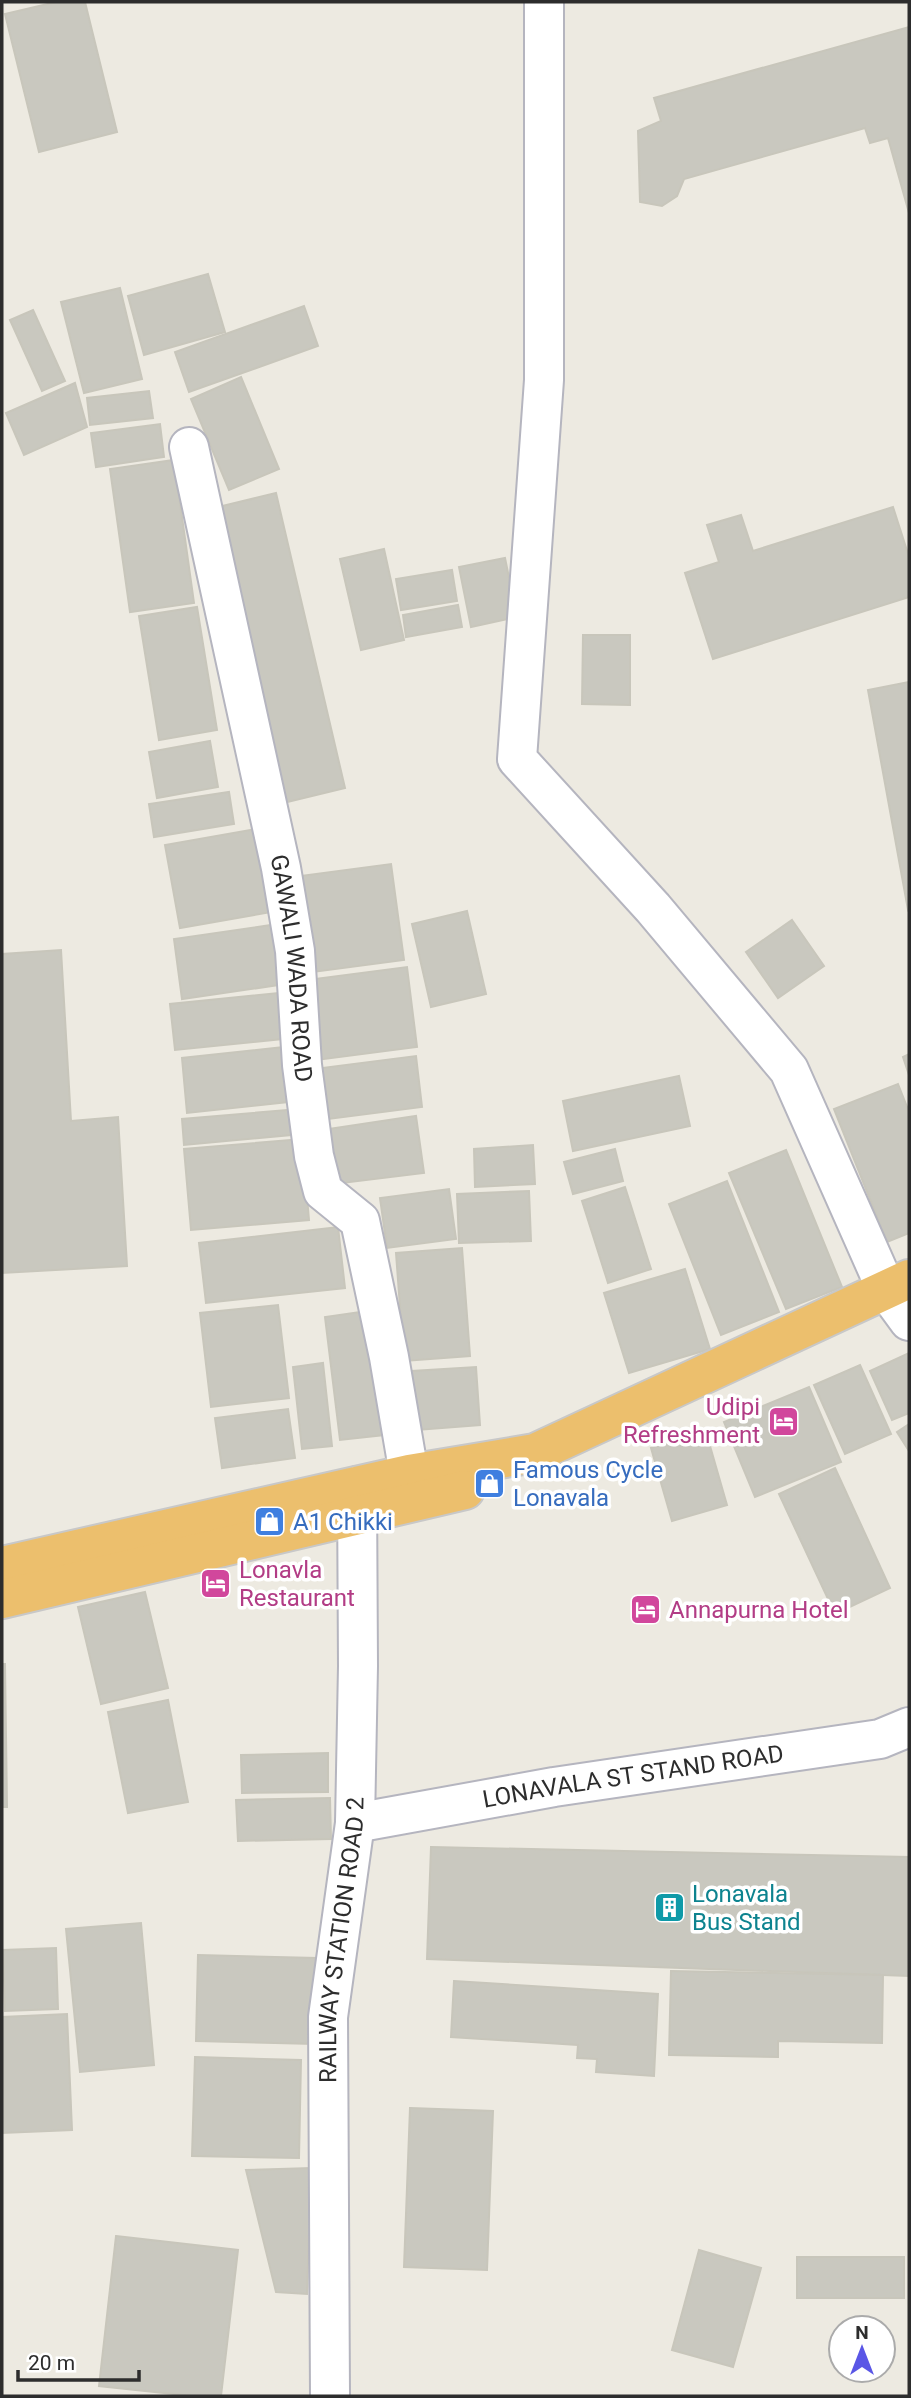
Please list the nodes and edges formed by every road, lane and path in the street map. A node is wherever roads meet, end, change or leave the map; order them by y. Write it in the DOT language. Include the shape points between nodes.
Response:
graph roads {
  1 [pos="544,2"];
  2 [pos="189,447"];
  3 [pos="903,1302"];
  4 [pos="409,1474"];
  5 [pos="357,1500"];
  6 [pos="2,1566"];
  7 [pos="2,1599"];
  8 [pos="909,1727"];
  9 [pos="355,1824"];
  10 [pos="330,2396"];
  1 -- 3 [label="street" via="544,380 517,759 653,908 789,1070"];
  2 -- 4 [label="street, GAWALI WADA ROAD" via="281,868 295,951 302,1065 314,1156 323,1191 360,1221"];
  3 -- 4 [label="highway" via="535,1453"];
  3 -- 5 [label="highway" via="726,1395 541,1472"];
  4 -- 5 [label="highway"];
  5 -- 6 [label="highway"];
  5 -- 7 [label="highway" via="265,1538"];
  5 -- 9 [label="street, RAILWAY STATION ROAD 2"];
  8 -- 9 [label="street, LONAVALA ST STAND ROAD" via="880,1739 554,1787"];
  9 -- 10 [label="street, RAILWAY STATION ROAD 2" via="328,2017"];
}
